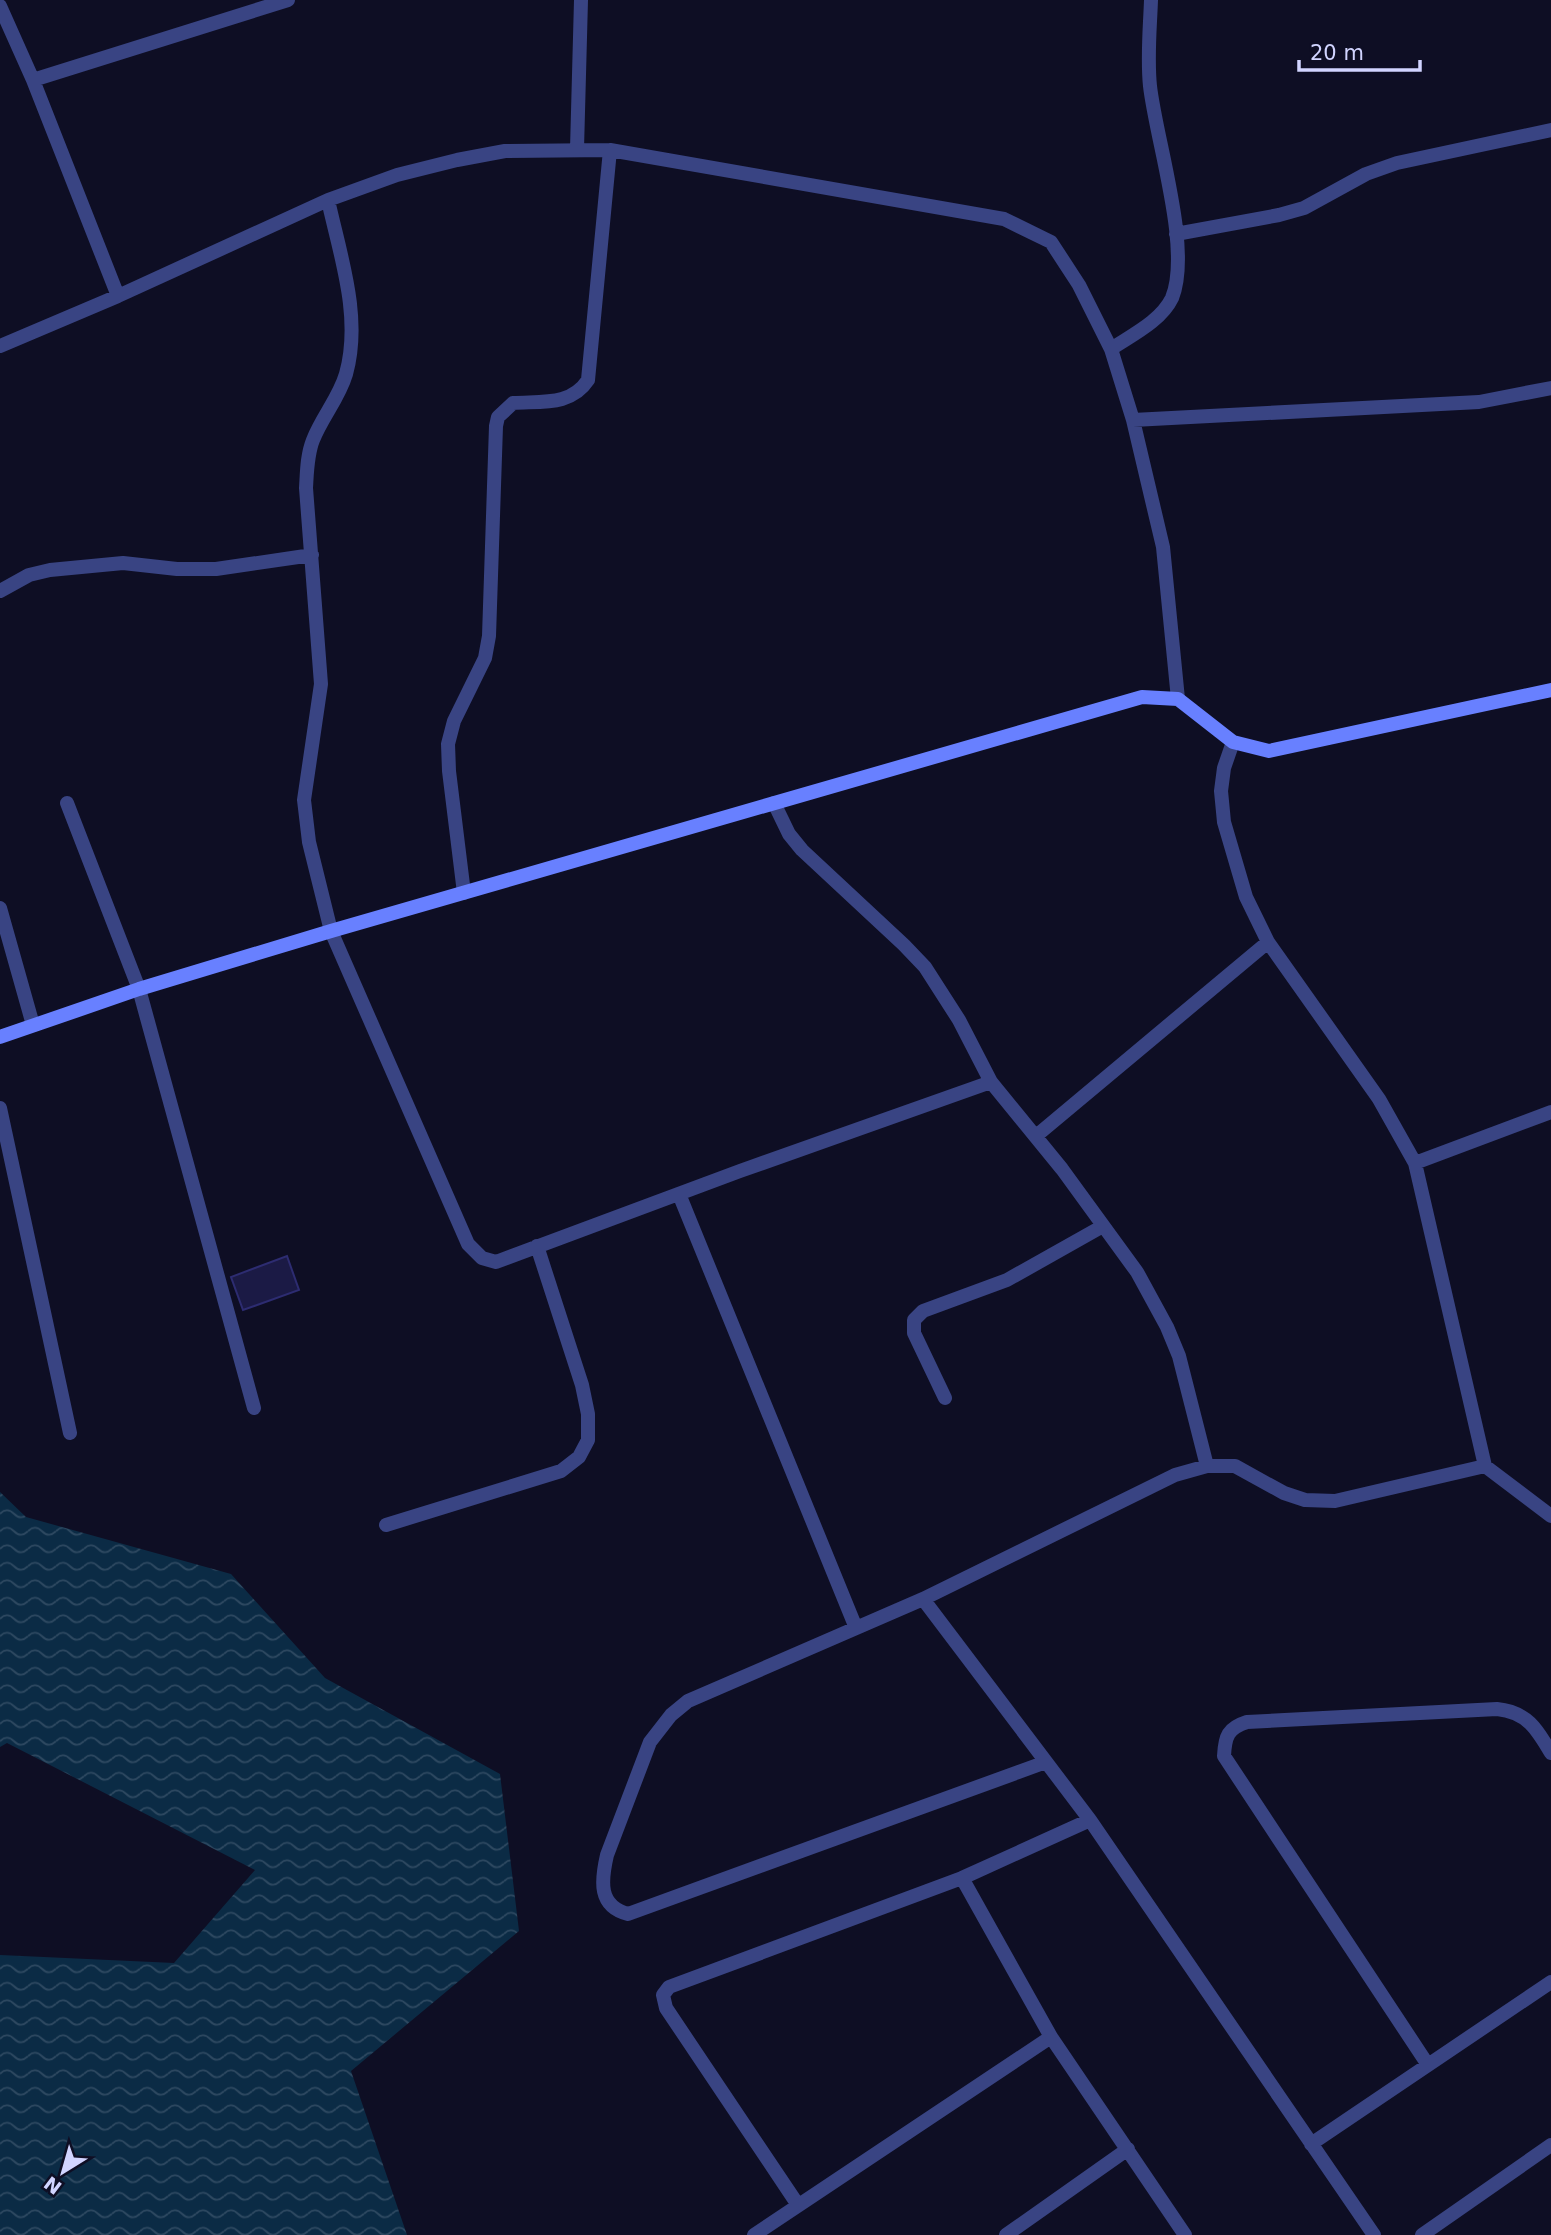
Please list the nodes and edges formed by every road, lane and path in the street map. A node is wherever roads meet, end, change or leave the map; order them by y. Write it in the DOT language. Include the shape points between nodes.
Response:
graph roads {
  1 [pos="288,0"];
  2 [pos="581,0"];
  3 [pos="1151,0"];
  4 [pos="0,6"];
  5 [pos="33,80"];
  6 [pos="1551,130"];
  7 [pos="577,149"];
  8 [pos="610,150"];
  9 [pos="328,200"];
  10 [pos="1177,234"];
  11 [pos="118,296"];
  12 [pos="0,346"];
  13 [pos="1111,349"];
  14 [pos="1551,388"];
  15 [pos="1133,420"];
  16 [pos="312,555"];
  17 [pos="0,591"];
  18 [pos="1551,690"];
  19 [pos="1178,699"];
  20 [pos="1233,742"];
  21 [pos="67,803"];
  22 [pos="774,803"];
  23 [pos="464,893"];
  24 [pos="0,908"];
  25 [pos="331,931"];
  26 [pos="1268,942"];
  27 [pos="139,989"];
  28 [pos="33,1025"];
  29 [pos="0,1037"];
  30 [pos="991,1082"];
  31 [pos="0,1108"];
  32 [pos="1551,1112"];
  33 [pos="1036,1136"];
  34 [pos="1415,1163"];
  35 [pos="679,1194"];
  36 [pos="1103,1226"];
  37 [pos="537,1246"];
  38 [pos="945,1398"];
  39 [pos="254,1408"];
  40 [pos="69,1433"];
  41 [pos="1207,1466"];
  42 [pos="1486,1466"];
  43 [pos="1551,1516"];
  44 [pos="386,1525"];
  45 [pos="923,1599"];
  46 [pos="856,1628"];
  47 [pos="1551,1753"];
  48 [pos="1046,1762"];
  49 [pos="1090,1820"];
  50 [pos="962,1878"];
  51 [pos="1551,1982"];
  52 [pos="1051,2037"];
  53 [pos="1428,2065"];
  54 [pos="1311,2144"];
  55 [pos="1551,2145"];
  56 [pos="1128,2149"];
  57 [pos="799,2205"];
  58 [pos="754,2235"];
  59 [pos="1006,2235"];
  60 [pos="1185,2235"];
  61 [pos="1374,2235"];
  62 [pos="1422,2235"];
  1 -- 5 [label="street"];
  2 -- 7 [label="street"];
  3 -- 10 [label="street" via="1150,86"];
  4 -- 5 [label="street"];
  5 -- 11 [label="street"];
  6 -- 10 [label="street" via="1397,163 1366,174 1304,208"];
  7 -- 8 [label="street"];
  7 -- 9 [label="street" via="505,151 457,160"];
  8 -- 13 [label="street" via="1004,219 1051,242"];
  8 -- 23 [label="street" via="588,380 569,399 513,403 498,417 496,426 489,636 485,658 454,721 449,744"];
  9 -- 11 [label="street"];
  9 -- 16 [label="street" via="349,302 351,352 340,393 312,441 306,488"];
  10 -- 13 [label="street" via="1177,277 1171,299 1146,326"];
  11 -- 12 [label="street"];
  13 -- 15 [label="street"];
  14 -- 15 [label="street" via="1479,402"];
  15 -- 19 [label="street" via="1163,547"];
  16 -- 17 [label="street" via="216,569 123,563 50,570 29,575"];
  16 -- 25 [label="street" via="321,684 304,800 309,842"];
  18 -- 20 [label="street" via="1269,751"];
  19 -- 20 [label="street"];
  19 -- 22 [label="street" via="1142,697"];
  20 -- 26 [label="street" via="1221,791 1224,822 1246,897"];
  21 -- 27 [label="street"];
  22 -- 23 [label="street"];
  22 -- 30 [label="street" via="802,850 925,967"];
  23 -- 25 [label="street"];
  24 -- 28 [label="street"];
  25 -- 27 [label="street"];
  25 -- 37 [label="street" via="468,1244 482,1258 496,1262"];
  26 -- 33 [label="street"];
  26 -- 34 [label="street" via="1379,1099"];
  27 -- 28 [label="street"];
  27 -- 39 [label="street"];
  28 -- 29 [label="street"];
  30 -- 33 [label="street"];
  30 -- 35 [label="street"];
  31 -- 40 [label="street"];
  32 -- 34 [label="street"];
  33 -- 36 [label="street"];
  34 -- 42 [label="street"];
  35 -- 37 [label="street"];
  35 -- 46 [label="street"];
  36 -- 38 [label="street" via="1031,1269 923,1311 914,1320 914,1333"];
  36 -- 41 [label="street" via="1137,1272 1167,1328 1179,1356"];
  37 -- 44 [label="street" via="588,1414 588,1440 579,1457 561,1471"];
  41 -- 42 [label="street" via="1235,1466 1284,1493 1305,1500 1335,1501"];
  41 -- 45 [label="street" via="1175,1475"];
  42 -- 43 [label="street"];
  45 -- 46 [label="street"];
  45 -- 48 [label="street"];
  46 -- 48 [label="street" via="688,1701 671,1714 650,1742 607,1855 602,1874 606,1902 615,1911 628,1914"];
  47 -- 53 [label="street" via="1538,1730 1525,1719 1513,1710 1497,1709 1247,1722 1235,1726 1225,1740 1224,1756"];
  48 -- 49 [label="street"];
  49 -- 50 [label="street"];
  49 -- 54 [label="street"];
  50 -- 52 [label="street"];
  50 -- 57 [label="street" via="669,1987 663,1995 666,2008"];
  51 -- 53 [label="street"];
  52 -- 56 [label="street"];
  52 -- 57 [label="street"];
  53 -- 54 [label="street"];
  54 -- 61 [label="street"];
  55 -- 62 [label="street"];
  56 -- 59 [label="street"];
  56 -- 60 [label="street"];
  57 -- 58 [label="street"];
}
